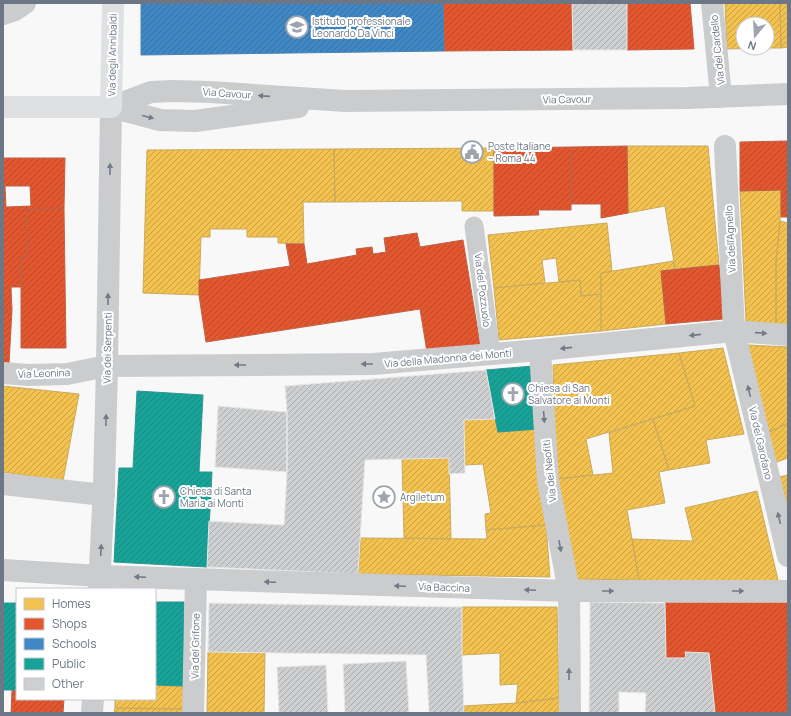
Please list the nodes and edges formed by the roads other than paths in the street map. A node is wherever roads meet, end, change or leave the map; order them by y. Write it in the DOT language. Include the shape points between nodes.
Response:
graph roads {
  1 [pos="25,3"];
  2 [pos="113,3"];
  3 [pos="712,3"];
  4 [pos="3,14"];
  5 [pos="788,94"];
  6 [pos="721,97"];
  7 [pos="345,101"];
  8 [pos="3,107"];
  9 [pos="111,107"];
  10 [pos="725,146"];
  11 [pos="474,226"];
  12 [pos="734,331"];
  13 [pos="788,335"];
  14 [pos="540,350"];
  15 [pos="491,354"];
  16 [pos="107,366"];
  17 [pos="3,373"];
  18 [pos="3,484"];
  19 [pos="104,495"];
  20 [pos="788,556"];
  21 [pos="3,570"];
  22 [pos="196,579"];
  23 [pos="99,582"];
  24 [pos="569,591"];
  25 [pos="788,592"];
  26 [pos="93,700"];
  27 [pos="92,713"];
  28 [pos="194,713"];
  29 [pos="570,713"];
  1 -- 4 [label="street"];
  2 -- 9 [label="main road, Via degli Annibaldi"];
  3 -- 6 [label="street, Via del Cardello"];
  5 -- 6 [label="street, Via Cavour"];
  6 -- 7 [label="street, Via Cavour"];
  9 -- 7 [label="street, Via Cavour, one-way" via="160,120 195,121"];
  7 -- 9 [label="street, Via Cavour, one-way" via="173,91 151,92"];
  8 -- 9 [label="main road, Via Cavour"];
  16 -- 9 [label="street, Via dei Serpenti, one-way"];
  10 -- 12 [label="street, Via dell'Agnello"];
  11 -- 15 [label="lane, Via del Pozzuolo"];
  12 -- 13 [label="street, Via della Madonna dei Monti, one-way"];
  12 -- 14 [label="street, Via della Madonna dei Monti, one-way"];
  20 -- 12 [label="street, Via del Garofano, one-way"];
  14 -- 15 [label="street, Via della Madonna dei Monti"];
  14 -- 24 [label="street, Via dei Neofiti, one-way" via="548,480"];
  15 -- 16 [label="street, Via della Madonna dei Monti, one-way" via="373,364"];
  16 -- 17 [label="street, Via Leonina" via="67,374"];
  19 -- 16 [label="street, Via dei Serpenti, one-way"];
  18 -- 19 [label="street"];
  23 -- 19 [label="street, Via dei Serpenti, one-way"];
  21 -- 23 [label="street, Via Baccina"];
  22 -- 23 [label="street, Via Baccina, one-way"];
  24 -- 22 [label="street, Via Baccina, one-way"];
  22 -- 28 [label="street, Via del Grifone"];
  24 -- 25 [label="street, Via Baccina, one-way"];
  29 -- 24 [label="street, Via dei Neofiti, one-way"];
  26 -- 27 [label="street"];
}
